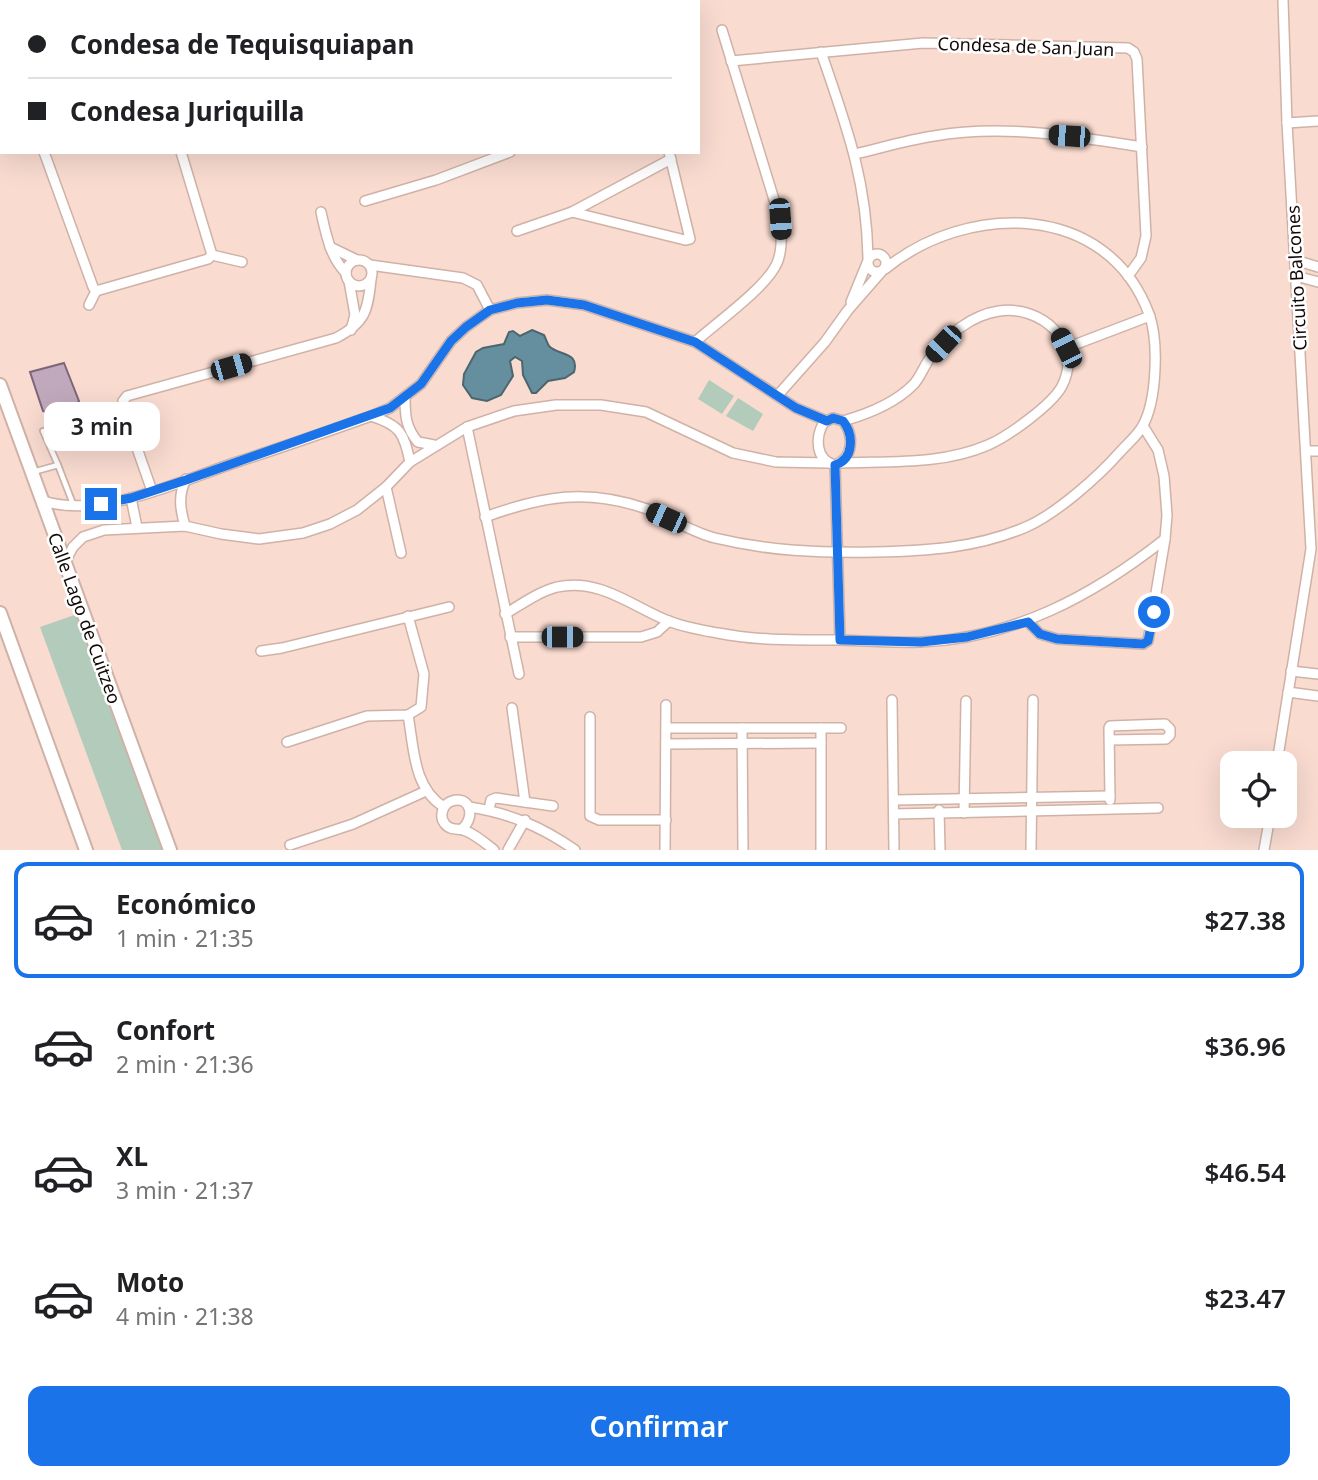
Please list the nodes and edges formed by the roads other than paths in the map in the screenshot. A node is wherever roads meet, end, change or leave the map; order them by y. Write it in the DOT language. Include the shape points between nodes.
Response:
graph roads {
  1 [pos="1283,0"];
  2 [pos="722,30"];
  3 [pos="821,52"];
  4 [pos="731,61"];
  5 [pos="1318,121"];
  6 [pos="1287,123"];
  7 [pos="1142,147"];
  8 [pos="45,154"];
  9 [pos="182,154"];
  10 [pos="505,154"];
  11 [pos="855,154"];
  12 [pos="670,155"];
  13 [pos="365,201"];
  14 [pos="321,212"];
  15 [pos="572,212"];
  16 [pos="517,231"];
  17 [pos="330,247"];
  18 [pos="905,252"];
  19 [pos="212,255"];
  20 [pos="873,257"];
  21 [pos="357,260"];
  22 [pos="1296,260"];
  23 [pos="242,262"];
  24 [pos="370,265"];
  25 [pos="1318,267"];
  26 [pos="883,270"];
  27 [pos="1128,276"];
  28 [pos="1296,276"];
  29 [pos="348,277"];
  30 [pos="371,279"];
  31 [pos="1318,282"];
  32 [pos="96,291"];
  33 [pos="89,305"];
  34 [pos="490,310"];
  35 [pos="848,310"];
  36 [pos="1150,316"];
  37 [pos="351,330"];
  38 [pos="695,342"];
  39 [pos="1066,348"];
  40 [pos="0,385"];
  41 [pos="778,395"];
  42 [pos="405,398"];
  43 [pos="371,416"];
  44 [pos="827,421"];
  45 [pos="843,421"];
  46 [pos="1143,426"];
  47 [pos="467,427"];
  48 [pos="43,431"];
  49 [pos="1306,436"];
  50 [pos="1318,437"];
  51 [pos="434,445"];
  52 [pos="1307,451"];
  53 [pos="1318,451"];
  54 [pos="410,462"];
  55 [pos="834,464"];
  56 [pos="58,465"];
  57 [pos="32,472"];
  58 [pos="186,480"];
  59 [pos="386,487"];
  60 [pos="152,491"];
  61 [pos="131,498"];
  62 [pos="43,501"];
  63 [pos="74,507"];
  64 [pos="485,517"];
  65 [pos="185,526"];
  66 [pos="137,527"];
  67 [pos="1165,539"];
  68 [pos="838,552"];
  69 [pos="401,553"];
  70 [pos="65,562"];
  71 [pos="449,607"];
  72 [pos="0,613"];
  73 [pos="505,614"];
  74 [pos="408,616"];
  75 [pos="669,621"];
  76 [pos="1028,622"];
  77 [pos="5,636"];
  78 [pos="510,637"];
  79 [pos="840,640"];
  80 [pos="261,651"];
  81 [pos="1291,671"];
  82 [pos="519,674"];
  83 [pos="1318,674"];
  84 [pos="1288,692"];
  85 [pos="1318,696"];
  86 [pos="892,700"];
  87 [pos="1033,700"];
  88 [pos="966,701"];
  89 [pos="666,705"];
  90 [pos="512,708"];
  91 [pos="408,715"];
  92 [pos="590,717"];
  93 [pos="667,728"];
  94 [pos="742,728"];
  95 [pos="821,728"];
  96 [pos="841,728"];
  97 [pos="1110,740"];
  98 [pos="287,742"];
  99 [pos="821,743"];
  100 [pos="666,744"];
  101 [pos="741,744"];
  102 [pos="1280,751"];
  103 [pos="426,791"];
  104 [pos="1110,796"];
  105 [pos="1031,797"];
  106 [pos="939,798"];
  107 [pos="965,798"];
  108 [pos="894,800"];
  109 [pos="525,802"];
  110 [pos="554,806"];
  111 [pos="444,807"];
  112 [pos="469,807"];
  113 [pos="1158,808"];
  114 [pos="1110,809"];
  115 [pos="489,810"];
  116 [pos="1031,811"];
  117 [pos="939,813"];
  118 [pos="964,813"];
  119 [pos="894,814"];
  120 [pos="525,820"];
  121 [pos="666,820"];
  122 [pos="1268,828"];
  123 [pos="462,829"];
  124 [pos="290,845"];
  125 [pos="86,850"];
  126 [pos="170,850"];
  127 [pos="494,850"];
  128 [pos="508,850"];
  129 [pos="575,850"];
  130 [pos="665,850"];
  131 [pos="743,850"];
  132 [pos="821,850"];
  133 [pos="894,850"];
  134 [pos="940,850"];
  135 [pos="1031,850"];
  136 [pos="1264,850"];
  1 -- 6 [label="street, Circuito Balcones"];
  2 -- 4 [label="street"];
  3 -- 4 [label="street, Condesa de San Juan"];
  3 -- 7 [label="street, Condesa de San Juan" via="964,42 1128,48 1137,60"];
  3 -- 11 [label="street"];
  4 -- 38 [label="street" via="780,219 782,242 777,263 766,280"];
  5 -- 6 [label="street"];
  6 -- 22 [label="street, Circuito Balcones"];
  7 -- 11 [label="street" via="1005,131 936,135"];
  7 -- 27 [label="street, Condesa de San Juan" via="1146,236 1141,258"];
  8 -- 32 [label="street"];
  9 -- 19 [label="street"];
  10 -- 13 [label="street"];
  11 -- 20 [label="street"];
  12 -- 15 [label="street"];
  12 -- 15 [label="street" via="690,239"];
  14 -- 17 [label="street"];
  15 -- 16 [label="street"];
  17 -- 21 [label="street"];
  17 -- 29 [label="street"];
  18 -- 20 [label="street"];
  18 -- 26 [label="street"];
  18 -- 27 [label="street" via="945,234 984,224 1028,223 1066,230 1100,248"];
  19 -- 23 [label="street"];
  19 -- 32 [label="street" via="208,260"];
  20 -- 26 [label="street" via="886,262"];
  20 -- 26 [label="street" via="870,271"];
  20 -- 35 [label="street"];
  21 -- 24 [label="street"];
  21 -- 29 [label="street" via="351,263"];
  22 -- 25 [label="street"];
  22 -- 28 [label="street, Circuito Balcones"];
  24 -- 30 [label="street"];
  24 -- 34 [label="street" via="463,278 477,285"];
  26 -- 35 [label="street"];
  27 -- 36 [label="street"];
  28 -- 31 [label="street"];
  28 -- 49 [label="street, Circuito Balcones"];
  29 -- 30 [label="street" via="361,286"];
  29 -- 37 [label="street" via="355,315"];
  30 -- 37 [label="street" via="366,311"];
  32 -- 33 [label="street"];
  34 -- 38 [label="street" via="547,300 584,305"];
  34 -- 42 [label="street" via="451,341 421,384"];
  35 -- 41 [label="street"];
  36 -- 39 [label="street"];
  36 -- 46 [label="street" via="1156,351 1154,387"];
  37 -- 60 [label="street" via="127,396 123,408"];
  38 -- 41 [label="street"];
  39 -- 45 [label="street" via="1042,317 1021,311 986,315 955,331 914,384 883,407"];
  39 -- 55 [label="street" via="1062,386 1031,418 988,445 939,460"];
  40 -- 57 [label="main road, Calle Lago de Cuitzeo"];
  41 -- 44 [label="street"];
  42 -- 43 [label="street"];
  42 -- 51 [label="street" via="409,431 418,442"];
  43 -- 54 [label="street" via="398,429"];
  43 -- 58 [label="street"];
  44 -- 45 [label="street"];
  44 -- 55 [label="street" via="818,441 822,456"];
  45 -- 55 [label="street" via="851,444 846,458"];
  46 -- 67 [label="street" via="1158,450 1164,476"];
  46 -- 68 [label="street" via="1110,464 1029,526 983,542 934,551"];
  47 -- 51 [label="street"];
  47 -- 55 [label="street" via="514,411 601,405 646,412 733,453 776,462"];
  47 -- 64 [label="street"];
  48 -- 56 [label="lane"];
  49 -- 50 [label="street"];
  49 -- 52 [label="street, Circuito Balcones"];
  51 -- 54 [label="street"];
  52 -- 53 [label="street"];
  52 -- 81 [label="street, Circuito Balcones" via="1311,549"];
  54 -- 59 [label="street"];
  55 -- 68 [label="street"];
  56 -- 57 [label="lane"];
  56 -- 63 [label="lane"];
  57 -- 62 [label="main road, Calle Lago de Cuitzeo"];
  58 -- 60 [label="street"];
  58 -- 65 [label="street" via="180,503"];
  59 -- 65 [label="street" via="331,524 281,538 220,534"];
  59 -- 69 [label="street"];
  60 -- 61 [label="street"];
  61 -- 63 [label="street"];
  61 -- 66 [label="street"];
  62 -- 63 [label="street"];
  62 -- 70 [label="main road, Calle Lago de Cuitzeo"];
  64 -- 68 [label="street" via="520,504 564,496 604,498 647,509 703,535 756,548"];
  64 -- 73 [label="street"];
  65 -- 66 [label="street"];
  66 -- 70 [label="street" via="83,537"];
  67 -- 76 [label="street" via="1126,570"];
  67 -- 76 [label="street" via="1148,641 1057,639 1040,634"];
  68 -- 79 [label="street"];
  70 -- 126 [label="main road, Calle Lago de Cuitzeo"];
  71 -- 74 [label="street"];
  72 -- 77 [label="main road"];
  73 -- 75 [label="street" via="539,593 582,585 605,589"];
  73 -- 78 [label="street"];
  74 -- 80 [label="street"];
  74 -- 91 [label="street" via="424,674 421,707"];
  75 -- 78 [label="street" via="657,632 641,637"];
  75 -- 79 [label="street" via="766,639"];
  76 -- 79 [label="street" via="967,637 921,642"];
  77 -- 125 [label="main road"];
  78 -- 82 [label="street"];
  81 -- 83 [label="street"];
  81 -- 84 [label="street, Circuito Balcones"];
  84 -- 85 [label="street"];
  84 -- 102 [label="street, Circuito Balcones"];
  86 -- 108 [label="street"];
  87 -- 105 [label="street"];
  88 -- 107 [label="street"];
  89 -- 93 [label="street"];
  90 -- 109 [label="street"];
  91 -- 98 [label="street" via="367,716"];
  91 -- 103 [label="street" via="420,782"];
  92 -- 121 [label="street" via="590,816 599,820"];
  93 -- 94 [label="street"];
  93 -- 100 [label="street"];
  94 -- 95 [label="street"];
  94 -- 101 [label="street"];
  95 -- 96 [label="street"];
  95 -- 99 [label="street"];
  97 -- 97 [label="street" via="1166,739 1170,729 1165,724 1112,725"];
  97 -- 104 [label="street"];
  99 -- 101 [label="street"];
  99 -- 132 [label="street"];
  100 -- 101 [label="street"];
  100 -- 121 [label="street"];
  101 -- 131 [label="street"];
  103 -- 111 [label="street"];
  103 -- 124 [label="street" via="353,824"];
  104 -- 105 [label="street"];
  104 -- 114 [label="street"];
  105 -- 107 [label="street"];
  105 -- 116 [label="street"];
  106 -- 107 [label="street"];
  106 -- 108 [label="street"];
  106 -- 117 [label="street"];
  107 -- 118 [label="street"];
  108 -- 119 [label="street"];
  109 -- 110 [label="street"];
  109 -- 115 [label="street" via="496,798"];
  111 -- 112 [label="street" via="462,801"];
  111 -- 123 [label="street" via="444,824"];
  112 -- 115 [label="street"];
  112 -- 123 [label="street" via="472,815"];
  113 -- 114 [label="street"];
  114 -- 116 [label="street"];
  115 -- 120 [label="street"];
  116 -- 118 [label="street"];
  116 -- 135 [label="street"];
  117 -- 118 [label="street"];
  117 -- 119 [label="street"];
  117 -- 134 [label="street"];
  119 -- 133 [label="street"];
  120 -- 128 [label="street"];
  120 -- 129 [label="street"];
  121 -- 130 [label="street"];
  122 -- 136 [label="street"];
  123 -- 127 [label="street"];
}
